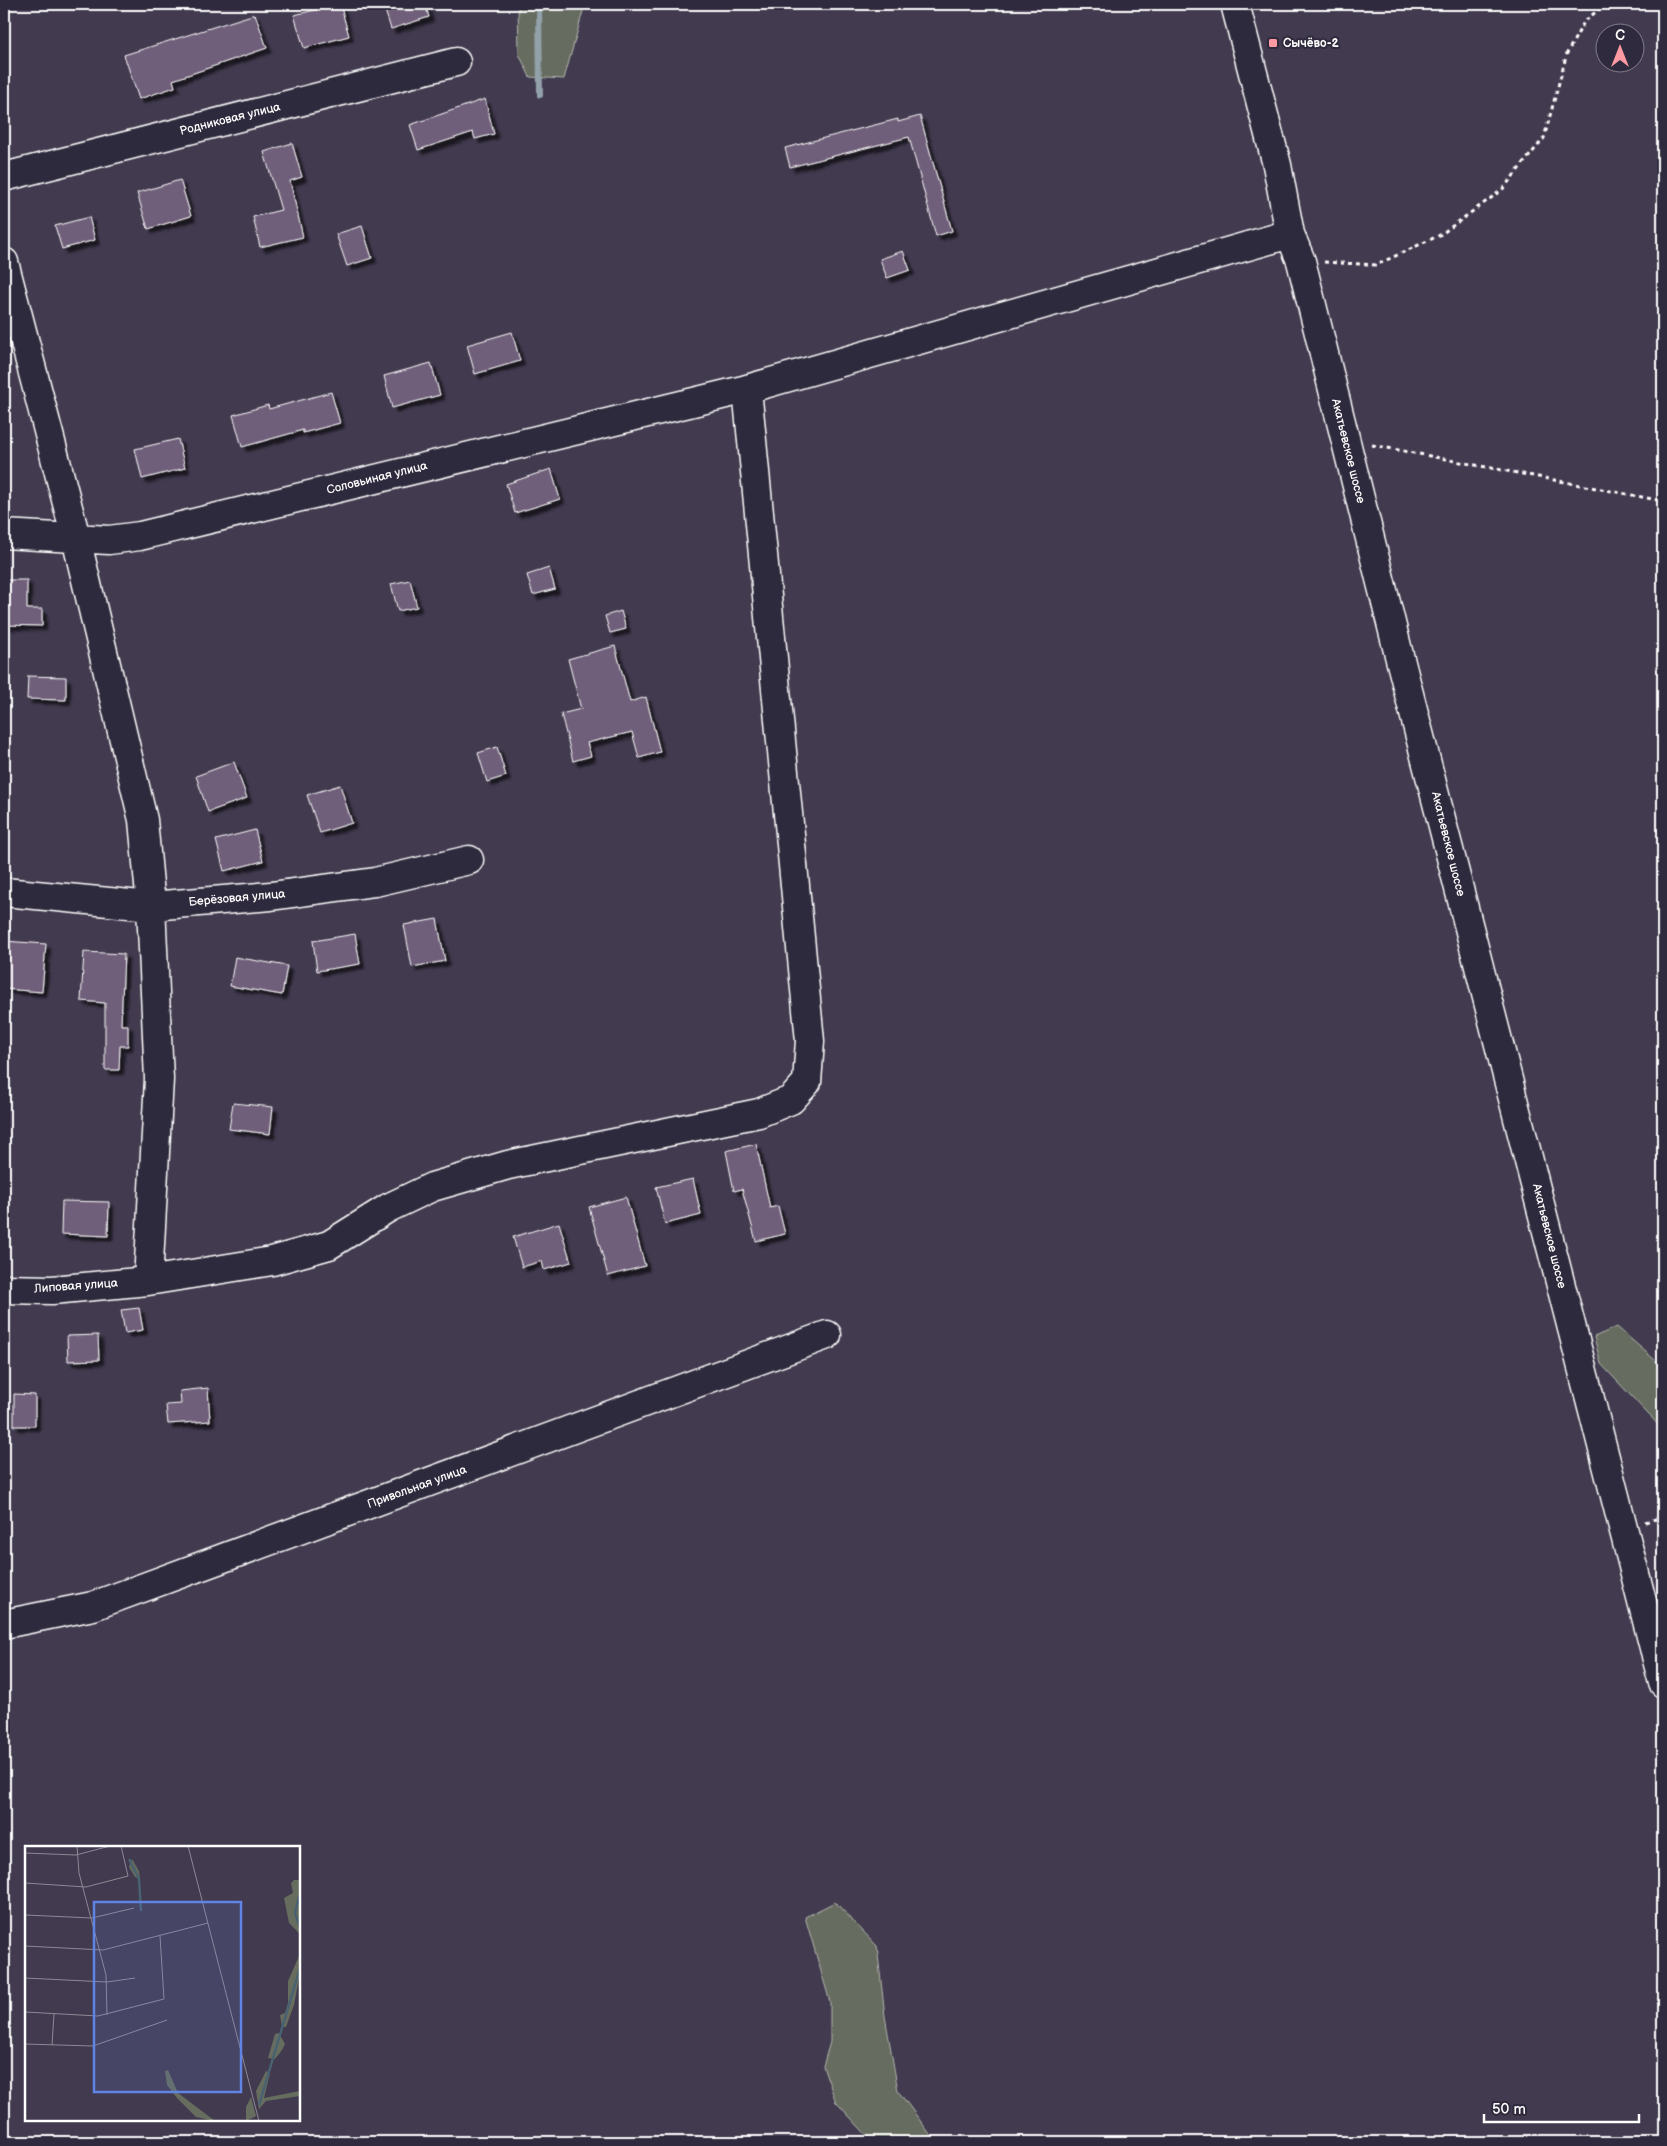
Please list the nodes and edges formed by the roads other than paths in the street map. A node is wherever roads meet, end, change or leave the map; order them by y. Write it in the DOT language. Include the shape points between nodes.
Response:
graph roads {
  1 [pos="1236,4"];
  2 [pos="456,62"];
  3 [pos="4,177"];
  4 [pos="1290,234"];
  5 [pos="4,262"];
  6 [pos="747,389"];
  7 [pos="4,534"];
  8 [pos="76,538"];
  9 [pos="469,860"];
  10 [pos="4,892"];
  11 [pos="151,906"];
  12 [pos="148,1281"];
  13 [pos="4,1289"];
  14 [pos="827,1335"];
  15 [pos="4,1624"];
  16 [pos="1663,1683"];
  1 -- 4 [label="street, Акатьевское шоссе" via="1277,165"];
  2 -- 3 [label="street, Родниковая улица"];
  4 -- 6 [label="street, Соловьиная улица"];
  4 -- 16 [label="street, Акатьевское шоссе" via="1301,261"];
  5 -- 8 [label="street"];
  6 -- 8 [label="street, Соловьиная улица" via="140,536 108,540"];
  6 -- 12 [label="street, Липовая улица" via="810,1041 807,1082 791,1100 759,1113 508,1165 432,1187 388,1208 329,1245 272,1261"];
  7 -- 8 [label="street, Соловьиная улица"];
  8 -- 11 [label="street" via="142,820"];
  9 -- 11 [label="street, Берёзовая улица" via="375,882 271,896"];
  10 -- 11 [label="street, Берёзовая улица"];
  11 -- 12 [label="street" via="159,1079"];
  12 -- 13 [label="street, Липовая улица" via="52,1290"];
  14 -- 15 [label="street, Привольная улица" via="93,1606"];
}
